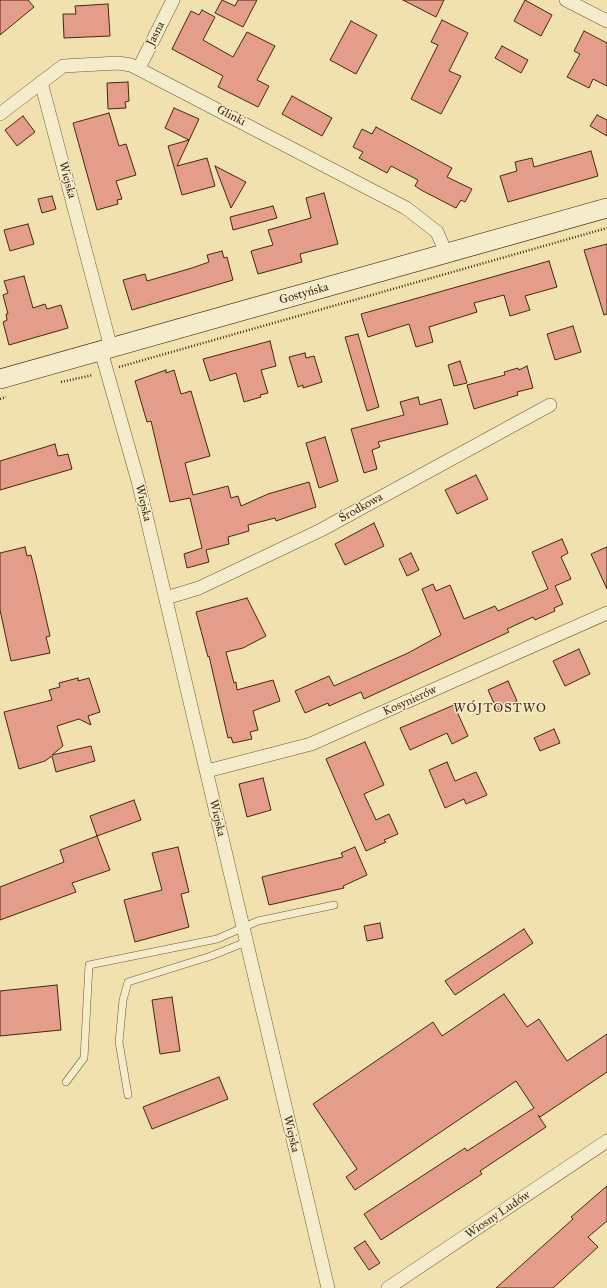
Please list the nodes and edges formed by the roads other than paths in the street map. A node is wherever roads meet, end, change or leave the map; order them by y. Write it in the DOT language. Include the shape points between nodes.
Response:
graph roads {
  1 [pos="173,0"];
  2 [pos="566,0"];
  3 [pos="607,21"];
  4 [pos="139,68"];
  5 [pos="41,82"];
  6 [pos="0,114"];
  7 [pos="607,208"];
  8 [pos="446,253"];
  9 [pos="106,349"];
  10 [pos="0,379"];
  11 [pos="550,405"];
  12 [pos="166,598"];
  13 [pos="607,613"];
  14 [pos="206,771"];
  15 [pos="334,905"];
  16 [pos="243,928"];
  17 [pos="246,942"];
  18 [pos="66,1082"];
  19 [pos="128,1095"];
  20 [pos="607,1141"];
  21 [pos="328,1288"];
  22 [pos="388,1288"];
  1 -- 4 [label="street, Jasna"];
  2 -- 3 [label="street"];
  4 -- 5 [label="street, Glinki" via="118,62 68,65 58,68"];
  4 -- 8 [label="street, Glinki" via="406,208 437,232"];
  5 -- 6 [label="street, Glinki"];
  5 -- 9 [label="street, Wiejska"];
  7 -- 8 [label="street, Gostyńska"];
  8 -- 9 [label="street, Gostyńska"];
  9 -- 10 [label="street, Gostyńska"];
  9 -- 12 [label="street, Wiejska"];
  11 -- 12 [label="street, Środkowa" via="321,530 204,585"];
  12 -- 14 [label="street, Wiejska"];
  13 -- 14 [label="street, Kosynierów" via="311,744"];
  14 -- 16 [label="street, Wiejska"];
  15 -- 16 [label="lane" via="258,921"];
  16 -- 17 [label="street, Wiejska"];
  16 -- 18 [label="lane" via="217,939 90,965 84,1058"];
  17 -- 19 [label="lane" via="211,956 128,982 123,1000 119,1042"];
  17 -- 21 [label="street, Wiejska"];
  20 -- 22 [label="street, Wiosny Ludów"];
}
